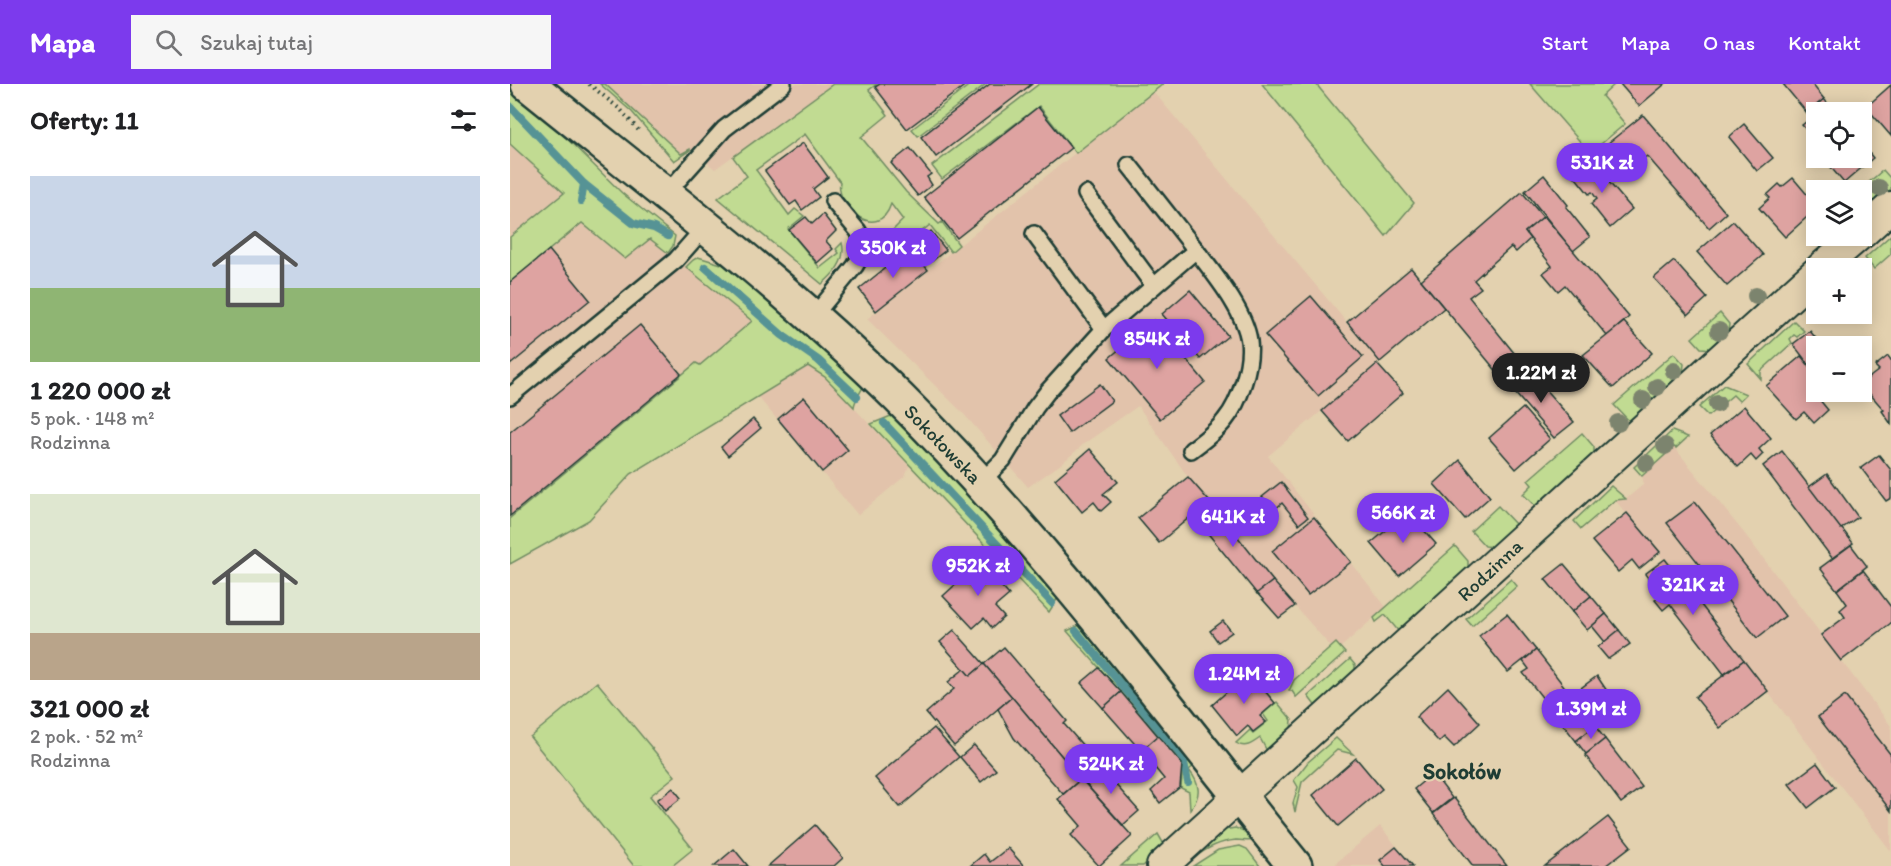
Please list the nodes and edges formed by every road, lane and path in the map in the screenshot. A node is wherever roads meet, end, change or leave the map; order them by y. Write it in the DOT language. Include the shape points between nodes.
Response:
graph roads {
  1 [pos="528,84"];
  2 [pos="783,84"];
  3 [pos="1129,165"];
  4 [pos="1086,194"];
  5 [pos="665,195"];
  6 [pos="834,201"];
  7 [pos="1891,207"];
  8 [pos="1872,224"];
  9 [pos="705,227"];
  10 [pos="1034,234"];
  11 [pos="1846,246"];
  12 [pos="1196,250"];
  13 [pos="1832,258"];
  14 [pos="1806,282"];
  15 [pos="1154,286"];
  16 [pos="813,317"];
  17 [pos="1104,329"];
  18 [pos="510,396"];
  19 [pos="1191,450"];
  20 [pos="980,483"];
  21 [pos="1239,797"];
  22 [pos="1162,866"];
  23 [pos="1295,866"];
  1 -- 5 [label="street, Sokołowska"];
  2 -- 5 [label="lane" via="724,129"];
  3 -- 12 [label="lane"];
  4 -- 15 [label="lane"];
  5 -- 9 [label="street, Sokołowska"];
  6 -- 16 [label="lane" via="858,231 864,250"];
  7 -- 8 [label="street"];
  9 -- 16 [label="street, Sokołowska"];
  9 -- 18 [label="lane" via="676,260"];
  10 -- 17 [label="lane"];
  11 -- 13 [label="street"];
  12 -- 15 [label="lane"];
  12 -- 19 [label="lane" via="1226,289 1243,321 1249,340 1249,366 1227,418"];
  14 -- 21 [label="street, Rodzinna"];
  15 -- 17 [label="lane"];
  16 -- 20 [label="street, Sokołowska" via="900,399"];
  17 -- 20 [label="lane" via="1048,391 1004,460"];
  20 -- 21 [label="street, Sokołowska" via="1106,631"];
  21 -- 22 [label="street, Rodzinna"];
  21 -- 23 [label="street, Sokołowska"];
}
